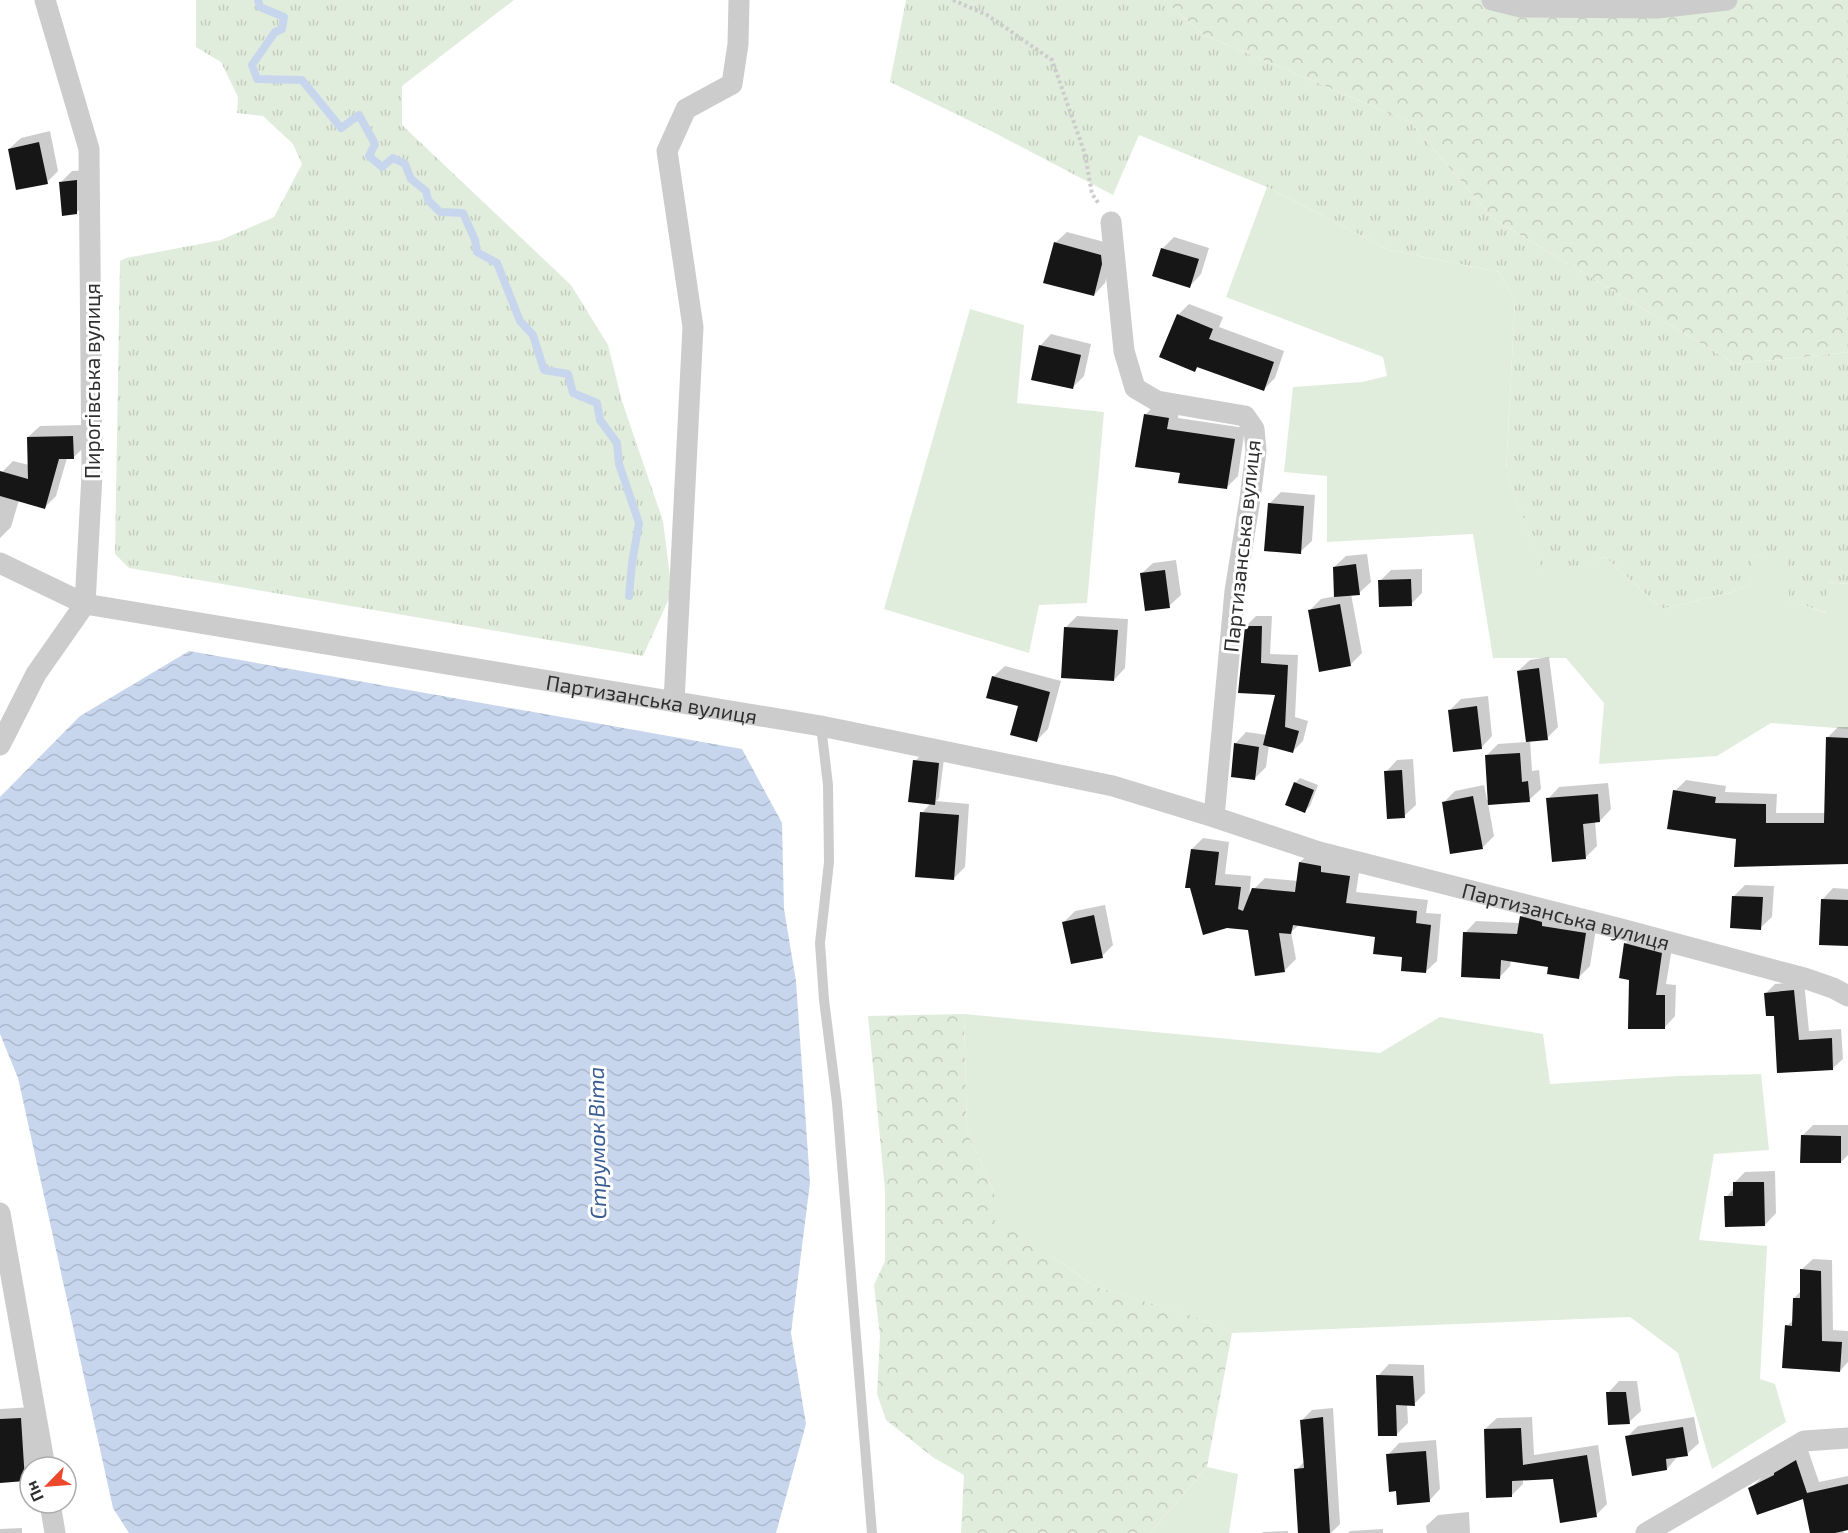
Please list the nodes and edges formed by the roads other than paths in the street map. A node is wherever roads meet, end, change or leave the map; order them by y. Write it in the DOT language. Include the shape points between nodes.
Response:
graph roads {
  1 [pos="45,0"];
  2 [pos="739,0"];
  3 [pos="1492,0"];
  4 [pos="1727,0"];
  5 [pos="1111,222"];
  6 [pos="0,563"];
  7 [pos="85,604"];
  8 [pos="674,702"];
  9 [pos="821,726"];
  10 [pos="0,744"];
  11 [pos="1214,817"];
  12 [pos="1848,996"];
  13 [pos="0,1213"];
  14 [pos="1848,1438"];
  15 [pos="43,1455"];
  16 [pos="53,1515"];
  17 [pos="55,1533"];
  18 [pos="872,1533"];
  19 [pos="1646,1533"];
  1 -- 7 [label="street, Пирогівська вулиця" via="89,149 92,475"];
  2 -- 8 [label="street" via="732,84 686,109 667,151 693,327"];
  3 -- 4 [label="street" via="1521,7 1657,8"];
  5 -- 11 [label="street, Партизанська вулиця" via="1124,351 1135,388 1157,401 1245,416 1254,429 1256,451 1235,591"];
  6 -- 7 [label="street, Партизанська вулиця"];
  7 -- 8 [label="street, Партизанська вулиця"];
  7 -- 10 [label="street" via="36,674"];
  8 -- 9 [label="street, Партизанська вулиця"];
  9 -- 11 [label="street, Партизанська вулиця" via="1113,786"];
  9 -- 18 [label="lane" via="828,785 830,862 820,943"];
  11 -- 12 [label="street, Партизанська вулиця" via="1319,852 1792,975"];
  13 -- 15 [label="street"];
  14 -- 19 [label="street" via="1804,1441"];
  16 -- 17 [label="street"];
}
